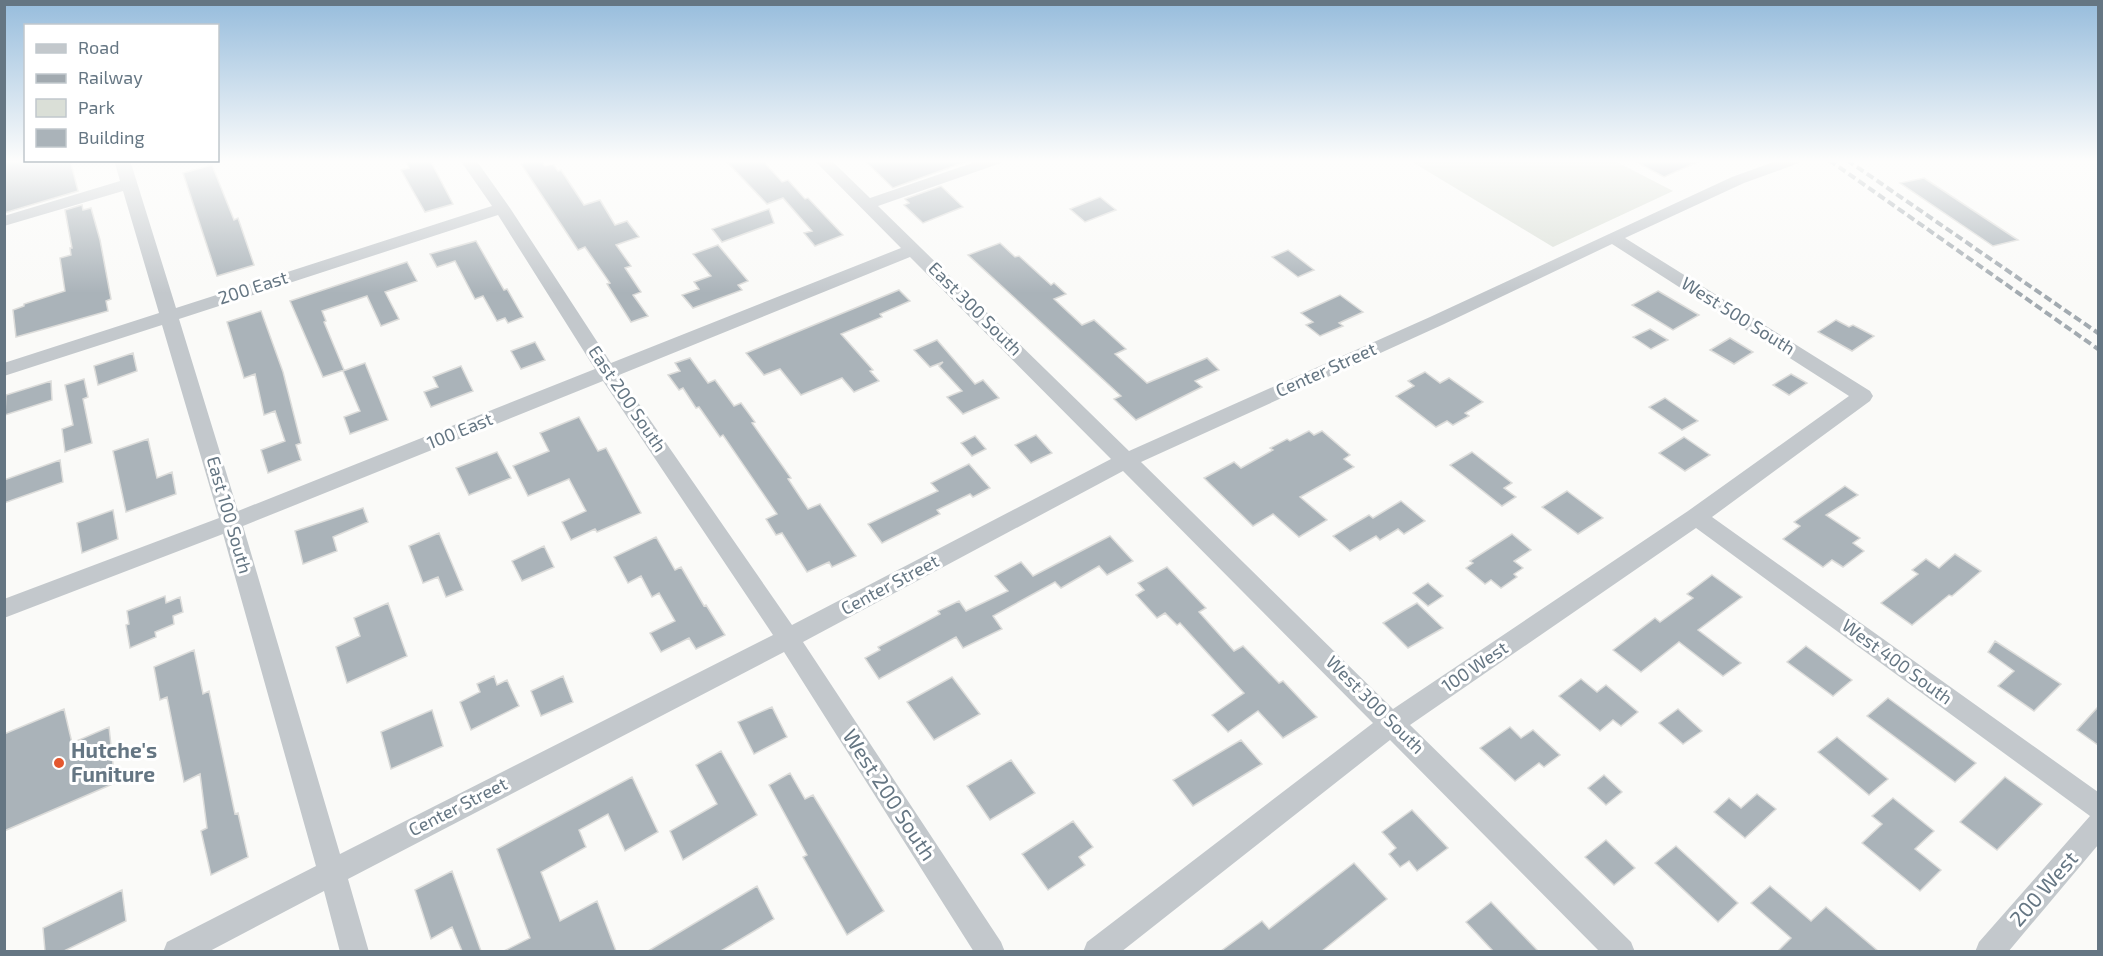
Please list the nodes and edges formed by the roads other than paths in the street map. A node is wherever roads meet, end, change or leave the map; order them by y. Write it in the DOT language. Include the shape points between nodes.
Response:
graph roads {
  1 [pos="869,204"];
  2 [pos="57,205"];
  3 [pos="135,205"];
  4 [pos="500,205"];
  5 [pos="1684,205"];
  6 [pos="502,208"];
  7 [pos="4,220"];
  8 [pos="1612,237"];
  9 [pos="914,249"];
  10 [pos="169,315"];
  11 [pos="4,370"];
  12 [pos="609,372"];
  13 [pos="1863,396"];
  14 [pos="1127,460"];
  15 [pos="1696,518"];
  16 [pos="231,522"];
  17 [pos="4,609"];
  18 [pos="788,638"];
  19 [pos="1392,723"];
  20 [pos="2098,807"];
  21 [pos="2098,826"];
  22 [pos="332,871"];
  23 [pos="177,951"];
  24 [pos="355,951"];
  25 [pos="991,951"];
  26 [pos="1097,951"];
  27 [pos="1621,951"];
  28 [pos="1989,951"];
  1 -- 9 [label="street, East 300 South"];
  2 -- 7 [label="street"];
  3 -- 10 [label="street, East 100 South"];
  4 -- 6 [label="street, East 200 South"];
  5 -- 8 [label="street, Center Street"];
  6 -- 10 [label="street, 200 East"];
  6 -- 12 [label="street, East 200 South"];
  8 -- 13 [label="street, West 500 South"];
  8 -- 14 [label="street, Center Street"];
  9 -- 12 [label="street, 100 East"];
  9 -- 14 [label="street, East 300 South"];
  10 -- 11 [label="street, 200 East"];
  10 -- 16 [label="street, East 100 South"];
  12 -- 16 [label="street, 100 East"];
  12 -- 18 [label="street, East 200 South"];
  13 -- 15 [label="street, 100 West"];
  14 -- 18 [label="street, Center Street"];
  14 -- 19 [label="street, West 300 South"];
  15 -- 19 [label="street, 100 West"];
  15 -- 20 [label="street, West 400 South"];
  16 -- 17 [label="street, 100 East"];
  16 -- 22 [label="street, East 100 South"];
  18 -- 22 [label="street, Center Street"];
  18 -- 25 [label="street, West 200 South"];
  19 -- 26 [label="street, 100 West"];
  19 -- 27 [label="street, West 300 South"];
  21 -- 28 [label="street, 200 West"];
  22 -- 23 [label="street, Center Street"];
  22 -- 24 [label="street, East 100 South"];
}
